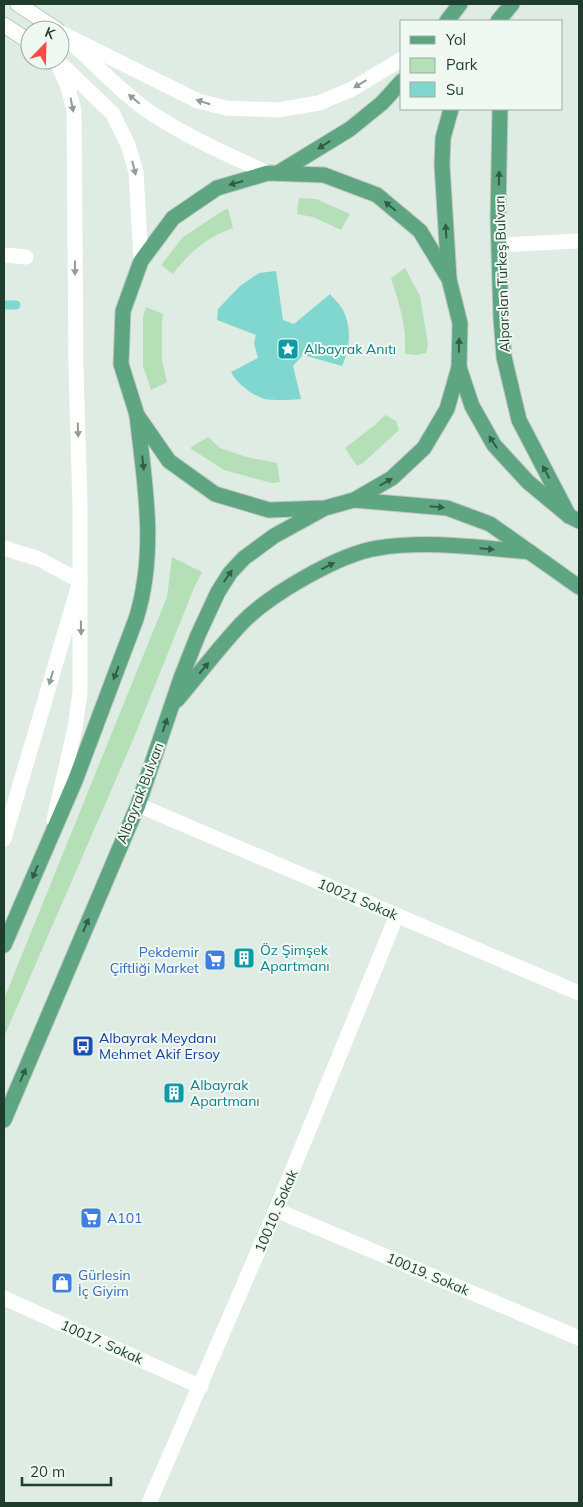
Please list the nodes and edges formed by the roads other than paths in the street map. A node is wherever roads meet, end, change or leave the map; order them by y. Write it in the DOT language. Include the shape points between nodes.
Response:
graph roads {
  1 [pos="18,4"];
  2 [pos="460,4"];
  3 [pos="512,4"];
  4 [pos="517,4"];
  5 [pos="42,20"];
  6 [pos="448,20"];
  7 [pos="499,20"];
  8 [pos="514,20"];
  9 [pos="4,25"];
  10 [pos="20,35"];
  11 [pos="70,37"];
  12 [pos="70,41"];
  13 [pos="400,60"];
  14 [pos="60,70"];
  15 [pos="67,70"];
  16 [pos="400,83"];
  17 [pos="450,110"];
  18 [pos="500,110"];
  19 [pos="273,173"];
  20 [pos="579,242"];
  21 [pos="499,245"];
  22 [pos="4,255"];
  23 [pos="26,257"];
  24 [pos="141,261"];
  25 [pos="449,280"];
  26 [pos="459,367"];
  27 [pos="137,415"];
  28 [pos="354,500"];
  29 [pos="325,508"];
  30 [pos="574,518"];
  31 [pos="4,548"];
  32 [pos="530,552"];
  33 [pos="80,581"];
  34 [pos="579,587"];
  35 [pos="172,705"];
  36 [pos="138,805"];
  37 [pos="4,839"];
  38 [pos="49,840"];
  39 [pos="396,916"];
  40 [pos="4,945"];
  41 [pos="579,993"];
  42 [pos="4,1120"];
  43 [pos="276,1210"];
  44 [pos="4,1298"];
  45 [pos="579,1338"];
  46 [pos="201,1387"];
  47 [pos="149,1503"];
  1 -- 5 [label="street"];
  2 -- 6 [label="main road"];
  3 -- 7 [label="main road"];
  4 -- 8 [label="main road"];
  9 -- 10 [label="street"];
  13 -- 11 [label="street, one-way" via="352,89 319,103 278,110 226,108 198,101"];
  19 -- 12 [label="street, one-way" via="184,133 150,112"];
  14 -- 33 [label="street, one-way" via="74,111"];
  15 -- 24 [label="street, one-way" via="113,114 128,145 136,172"];
  16 -- 19 [label="main road, one-way" via="350,129"];
  25 -- 17 [label="main road, one-way" via="442,165 443,138"];
  21 -- 18 [label="main road, Alparslan Türkeş Bulvarı, one-way"];
  19 -- 24 [label="main road, one-way" via="217,188 173,218"];
  25 -- 19 [label="main road, one-way" via="420,231 377,196 324,175"];
  20 -- 21 [label="street"];
  30 -- 21 [label="main road, Alparslan Türkeş Bulvarı, one-way" via="519,420 504,357"];
  22 -- 23 [label="street"];
  24 -- 27 [label="main road" via="123,311 121,364"];
  26 -- 25 [label="main road, one-way" via="460,322"];
  28 -- 26 [label="main road, one-way" via="392,478 424,448 447,409"];
  30 -- 26 [label="main road, one-way" via="528,482 494,445 472,406"];
  27 -- 29 [label="main road" via="169,461 215,494 269,510"];
  27 -- 38 [label="main road, one-way" via="148,510 148,566 144,595 75,781"];
  28 -- 29 [label="main road"];
  28 -- 32 [label="main road, one-way" via="447,508 490,524"];
  35 -- 29 [label="main road, Albayrak Bulvarı, one-way" via="198,635 230,573 274,536"];
  31 -- 33 [label="street" via="39,559"];
  32 -- 34 [label="main road"];
  35 -- 32 [label="main road, one-way" via="242,624 264,604 351,555 378,548 423,545"];
  33 -- 37 [label="street, one-way"];
  33 -- 38 [label="street, one-way" via="80,692"];
  36 -- 35 [label="main road, Albayrak Bulvarı, one-way"];
  36 -- 39 [label="street, 10021 Sokak"];
  42 -- 36 [label="main road, Albayrak Bulvarı, one-way"];
  38 -- 40 [label="main road, one-way"];
  39 -- 41 [label="street, 10021 Sokak"];
  39 -- 43 [label="street, 10010. Sokak"];
  43 -- 45 [label="street, 10019. Sokak"];
  43 -- 46 [label="street, 10010. Sokak"];
  44 -- 46 [label="street, 10017. Sokak"];
  46 -- 47 [label="street, 10010. Sokak"];
}
